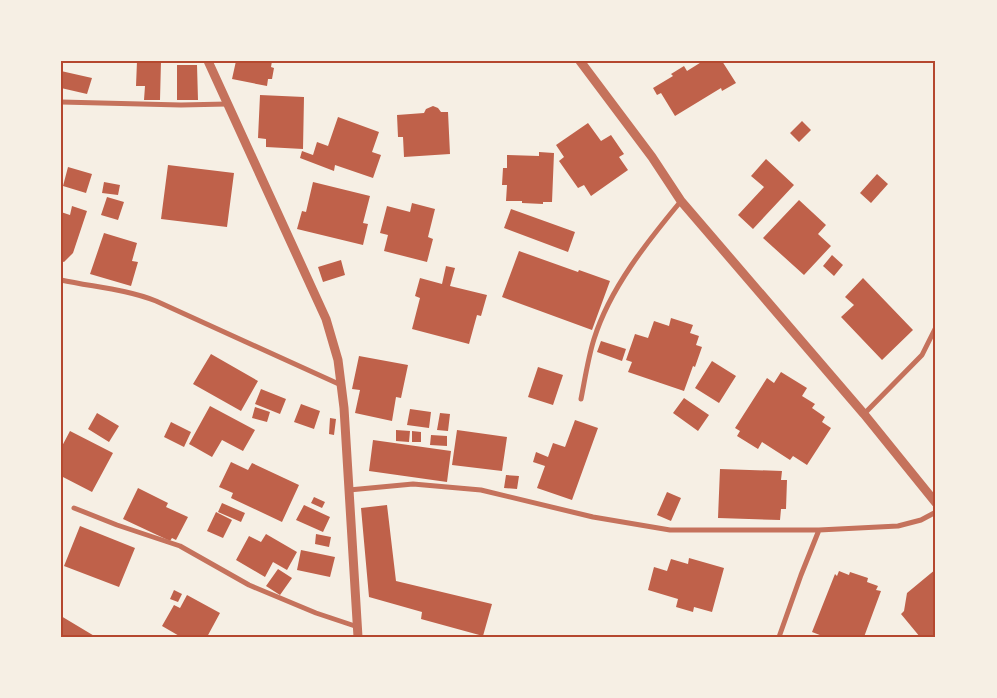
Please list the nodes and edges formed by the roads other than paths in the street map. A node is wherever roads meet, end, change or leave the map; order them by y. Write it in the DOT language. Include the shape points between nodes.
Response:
graph roads {
  1 [pos="208,61"];
  2 [pos="580,61"];
  3 [pos="61,102"];
  4 [pos="227,104"];
  5 [pos="681,201"];
  6 [pos="61,280"];
  7 [pos="936,327"];
  8 [pos="341,385"];
  9 [pos="581,399"];
  10 [pos="864,414"];
  11 [pos="349,490"];
  12 [pos="936,503"];
  13 [pos="74,508"];
  14 [pos="936,512"];
  15 [pos="819,530"];
  16 [pos="358,627"];
  17 [pos="358,637"];
  18 [pos="779,637"];
  1 -- 4 [label="street"];
  2 -- 5 [label="street"];
  3 -- 4 [label="street"];
  4 -- 8 [label="street" via="326,319 338,360"];
  5 -- 9 [label="street" via="614,292 594,339"];
  5 -- 10 [label="street"];
  6 -- 8 [label="street" via="156,300"];
  7 -- 10 [label="street" via="922,355"];
  8 -- 11 [label="street"];
  10 -- 12 [label="street"];
  11 -- 15 [label="street" via="413,484 481,490 593,517 670,530"];
  11 -- 16 [label="street"];
  13 -- 16 [label="street" via="180,546 249,585"];
  14 -- 15 [label="street" via="898,526"];
  15 -- 18 [label="street"];
  16 -- 17 [label="street"];
}
